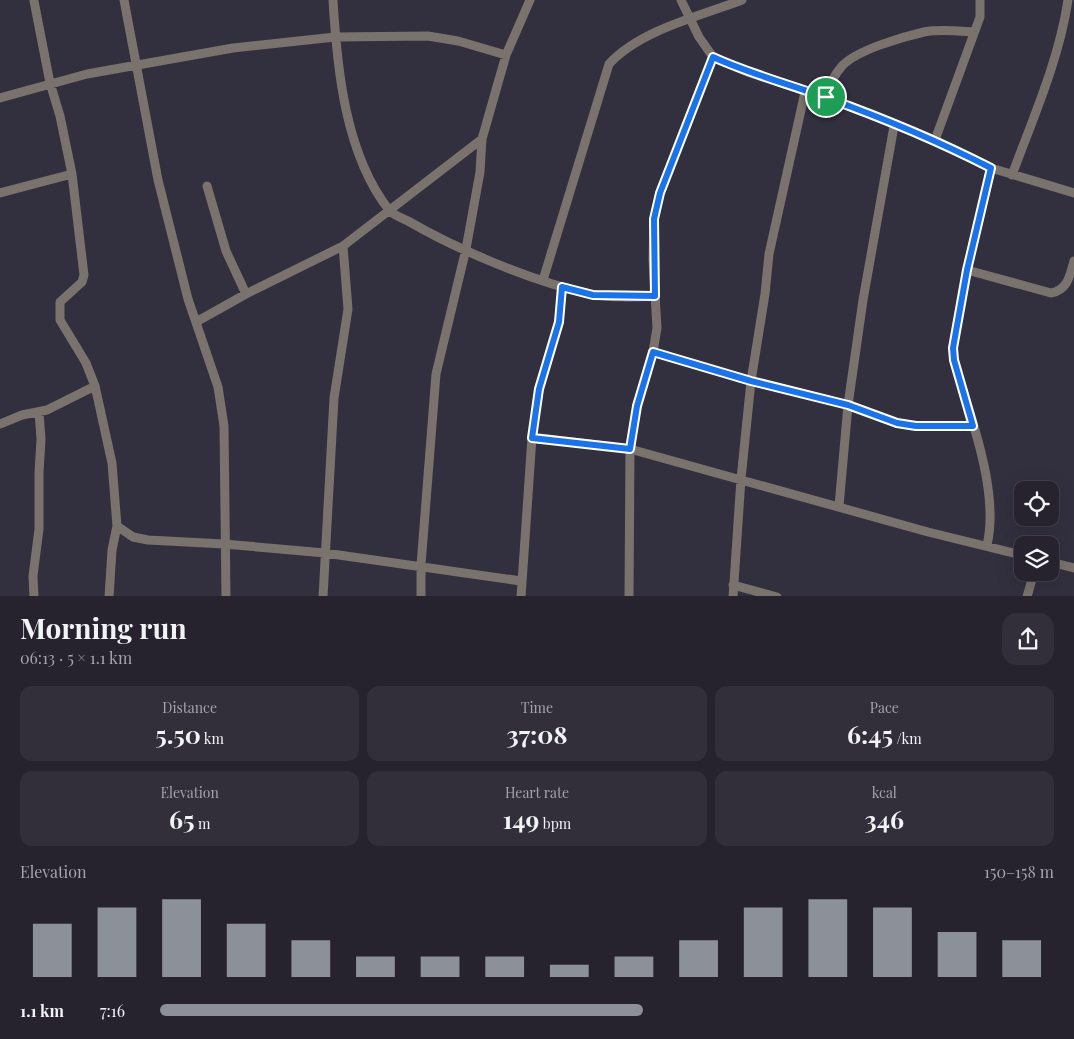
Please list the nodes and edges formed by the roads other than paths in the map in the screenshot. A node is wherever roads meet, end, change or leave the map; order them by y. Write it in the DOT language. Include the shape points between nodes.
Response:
graph roads {
  1 [pos="124,0"];
  2 [pos="334,0"];
  3 [pos="530,0"];
  4 [pos="681,0"];
  5 [pos="742,0"];
  6 [pos="980,0"];
  7 [pos="1068,0"];
  8 [pos="34,1"];
  9 [pos="689,20"];
  10 [pos="974,32"];
  11 [pos="335,38"];
  12 [pos="506,55"];
  13 [pos="713,57"];
  14 [pos="135,66"];
  15 [pos="50,83"];
  16 [pos="806,92"];
  17 [pos="826,97"];
  18 [pos="0,98"];
  19 [pos="894,126"];
  20 [pos="482,140"];
  21 [pos="935,140"];
  22 [pos="991,168"];
  23 [pos="72,174"];
  24 [pos="1012,175"];
  25 [pos="207,186"];
  26 [pos="0,193"];
  27 [pos="1074,193"];
  28 [pos="390,211"];
  29 [pos="343,246"];
  30 [pos="466,249"];
  31 [pos="1074,261"];
  32 [pos="967,270"];
  33 [pos="543,280"];
  34 [pos="562,287"];
  35 [pos="246,294"];
  36 [pos="655,296"];
  37 [pos="196,322"];
  38 [pos="653,352"];
  39 [pos="751,381"];
  40 [pos="95,386"];
  41 [pos="848,405"];
  42 [pos="39,412"];
  43 [pos="0,424"];
  44 [pos="973,426"];
  45 [pos="532,438"];
  46 [pos="630,449"];
  47 [pos="741,479"];
  48 [pos="839,506"];
  49 [pos="116,526"];
  50 [pos="224,544"];
  51 [pos="987,546"];
  52 [pos="325,553"];
  53 [pos="1014,553"];
  54 [pos="1059,564"];
  55 [pos="421,565"];
  56 [pos="1074,568"];
  57 [pos="520,581"];
  58 [pos="1031,581"];
  59 [pos="733,585"];
  60 [pos="34,596"];
  61 [pos="109,596"];
  62 [pos="226,596"];
  63 [pos="323,596"];
  64 [pos="421,596"];
  65 [pos="521,596"];
  66 [pos="629,596"];
  67 [pos="732,596"];
  68 [pos="777,596"];
  69 [pos="1027,596"];
  1 -- 14 [label="street"];
  2 -- 11 [label="street"];
  3 -- 12 [label="street"];
  4 -- 9 [label="street"];
  5 -- 9 [label="street"];
  6 -- 10 [label="street" via="980,17"];
  7 -- 24 [label="street" via="1053,62"];
  8 -- 15 [label="street"];
  9 -- 13 [label="street"];
  9 -- 33 [label="street" via="621,51 609,64"];
  10 -- 17 [label="street" via="924,32 869,49 843,65"];
  10 -- 21 [label="street"];
  11 -- 12 [label="street" via="428,36"];
  11 -- 14 [label="street" via="233,48"];
  11 -- 28 [label="street" via="348,118 362,163"];
  12 -- 20 [label="street"];
  13 -- 16 [label="street"];
  13 -- 36 [label="street" via="660,193 654,219"];
  14 -- 15 [label="street"];
  14 -- 37 [label="street" via="158,180"];
  15 -- 18 [label="street"];
  15 -- 23 [label="street"];
  16 -- 17 [label="street"];
  16 -- 39 [label="street" via="769,254 766,294"];
  17 -- 19 [label="street"];
  19 -- 21 [label="street"];
  19 -- 41 [label="street"];
  20 -- 28 [label="street"];
  20 -- 30 [label="street" via="480,172"];
  21 -- 22 [label="street"];
  22 -- 24 [label="street"];
  22 -- 32 [label="street"];
  23 -- 26 [label="street"];
  23 -- 40 [label="street" via="84,278 60,302 59,312 64,329 86,363"];
  24 -- 27 [label="street"];
  25 -- 35 [label="street" via="226,251"];
  28 -- 29 [label="street"];
  28 -- 30 [label="street"];
  29 -- 35 [label="street"];
  29 -- 52 [label="street" via="348,309 334,398"];
  30 -- 33 [label="street"];
  30 -- 55 [label="street" via="436,374"];
  31 -- 32 [label="street" via="1065,287 1051,293"];
  32 -- 44 [label="street" via="953,348"];
  33 -- 34 [label="street"];
  34 -- 36 [label="street" via="593,295"];
  34 -- 45 [label="street" via="559,322 539,389"];
  35 -- 37 [label="street"];
  36 -- 38 [label="street" via="657,328"];
  37 -- 50 [label="street" via="218,388 224,426"];
  38 -- 39 [label="street"];
  38 -- 46 [label="street" via="637,406"];
  39 -- 41 [label="street"];
  39 -- 47 [label="street"];
  40 -- 42 [label="street"];
  40 -- 49 [label="street" via="112,462"];
  41 -- 44 [label="street" via="897,423"];
  41 -- 48 [label="street"];
  42 -- 43 [label="street"];
  42 -- 60 [label="street" via="42,439"];
  44 -- 51 [label="street" via="991,506"];
  45 -- 46 [label="street"];
  45 -- 57 [label="street"];
  46 -- 47 [label="street"];
  46 -- 66 [label="street"];
  47 -- 48 [label="street"];
  47 -- 59 [label="street"];
  48 -- 51 [label="street"];
  49 -- 50 [label="street" via="133,537 148,540"];
  49 -- 61 [label="street"];
  50 -- 52 [label="street"];
  50 -- 62 [label="street"];
  51 -- 53 [label="street"];
  52 -- 55 [label="street"];
  52 -- 63 [label="street"];
  54 -- 56 [label="street"];
  55 -- 57 [label="street"];
  55 -- 64 [label="street"];
  57 -- 65 [label="street"];
  58 -- 69 [label="street"];
  59 -- 67 [label="street"];
  59 -- 68 [label="street"];
}
